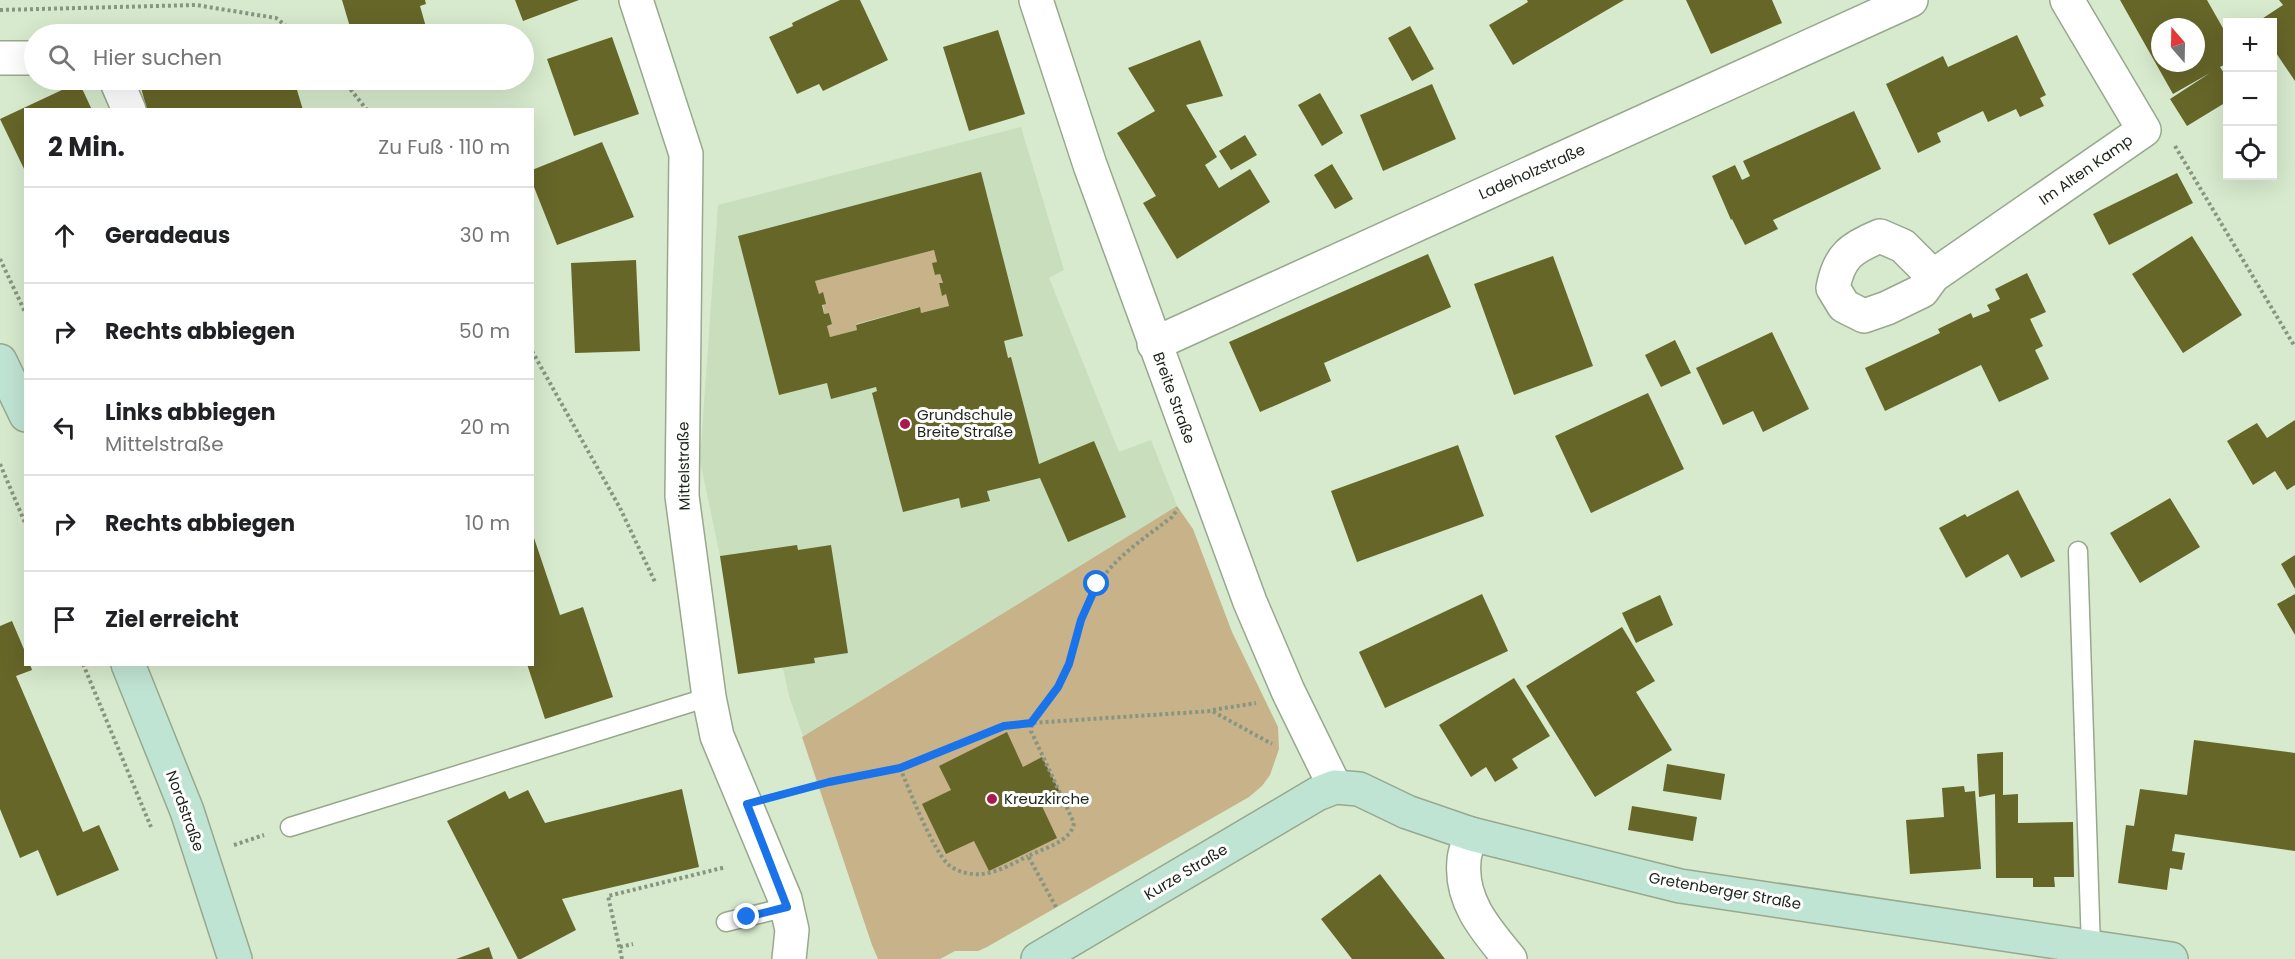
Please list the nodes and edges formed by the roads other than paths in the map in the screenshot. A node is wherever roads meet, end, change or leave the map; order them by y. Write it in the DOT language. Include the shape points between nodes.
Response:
graph roads {
  1 [pos="636,0"];
  2 [pos="1036,0"];
  3 [pos="1911,0"];
  4 [pos="2067,0"];
  5 [pos="0,58"];
  6 [pos="24,58"];
  7 [pos="120,90"];
  8 [pos="128,108"];
  9 [pos="1933,276"];
  10 [pos="1154,344"];
  11 [pos="0,361"];
  12 [pos="24,411"];
  13 [pos="2078,551"];
  14 [pos="129,666"];
  15 [pos="708,697"];
  16 [pos="1335,787"];
  17 [pos="290,827"];
  18 [pos="1471,834"];
  19 [pos="787,907"];
  20 [pos="726,922"];
  21 [pos="2091,948"];
  22 [pos="235,959"];
  23 [pos="789,959"];
  24 [pos="1038,959"];
  25 [pos="1510,959"];
  26 [pos="2171,959"];
  1 -- 15 [label="street, Mittelstraße" via="686,154 682,496"];
  2 -- 10 [label="street, Breite Straße"];
  3 -- 10 [label="street, Ladeholzstraße"];
  4 -- 9 [label="street, Im Alten Kamp" via="2144,129"];
  5 -- 6 [label="street"];
  7 -- 8 [label="street"];
  10 -- 16 [label="street, Breite Straße" via="1250,602"];
  11 -- 12 [label="main road"];
  13 -- 21 [label="lane"];
  14 -- 22 [label="main road, Nordstraße" via="187,811"];
  15 -- 17 [label="lane"];
  15 -- 19 [label="street, Mittelstraße" via="717,736"];
  16 -- 18 [label="main road, Gretenberger Straße" via="1359,789 1407,812"];
  16 -- 24 [label="main road, Kurze Straße"];
  18 -- 21 [label="main road, Gretenberger Straße" via="1680,886"];
  18 -- 25 [label="street" via="1464,860 1465,891 1482,924"];
  19 -- 20 [label="lane"];
  19 -- 23 [label="street, Mittelstraße" via="792,930"];
  21 -- 26 [label="main road, Gretenberger Straße"];
}
